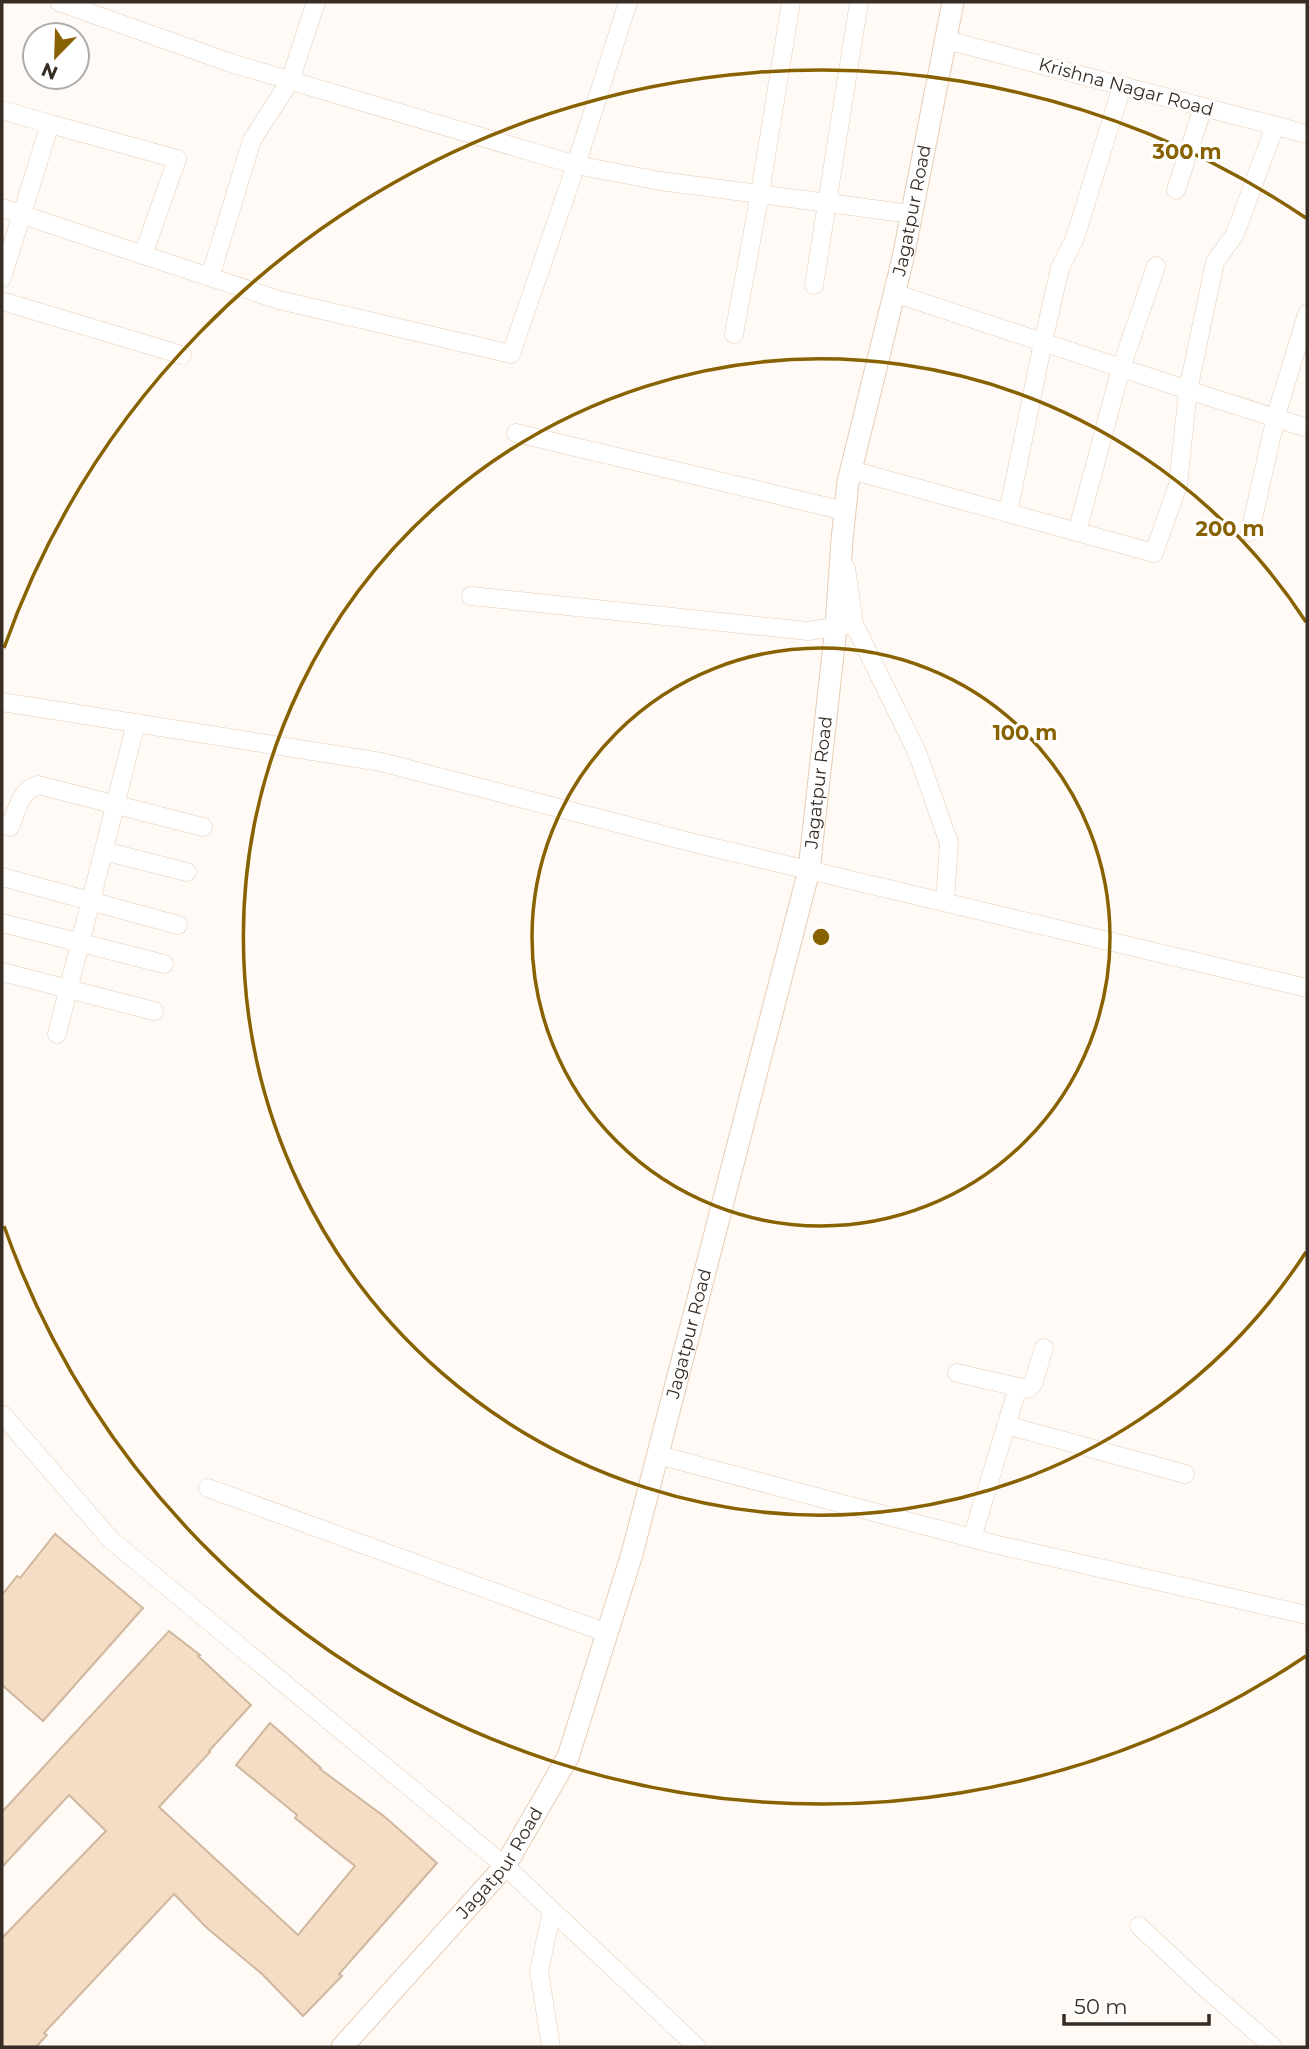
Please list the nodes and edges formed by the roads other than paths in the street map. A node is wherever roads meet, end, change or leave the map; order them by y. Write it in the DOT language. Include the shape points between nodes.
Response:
graph roads {
  1 [pos="316,2"];
  2 [pos="628,2"];
  3 [pos="791,2"];
  4 [pos="859,2"];
  5 [pos="953,2"];
  6 [pos="66,3"];
  7 [pos="946,40"];
  8 [pos="290,81"];
  9 [pos="1122,86"];
  10 [pos="1203,107"];
  11 [pos="2,110"];
  12 [pos="50,124"];
  13 [pos="1275,125"];
  14 [pos="1307,134"];
  15 [pos="576,165"];
  16 [pos="1176,190"];
  17 [pos="760,193"];
  18 [pos="828,204"];
  19 [pos="2,208"];
  20 [pos="911,214"];
  21 [pos="23,215"];
  22 [pos="143,255"];
  23 [pos="1156,266"];
  24 [pos="210,277"];
  25 [pos="2,278"];
  26 [pos="814,285"];
  27 [pos="894,293"];
  28 [pos="2,300"];
  29 [pos="1307,314"];
  30 [pos="734,334"];
  31 [pos="1043,342"];
  32 [pos="182,355"];
  33 [pos="1121,368"];
  34 [pos="1188,390"];
  35 [pos="1276,416"];
  36 [pos="1307,428"];
  37 [pos="516,433"];
  38 [pos="851,470"];
  39 [pos="845,511"];
  40 [pos="1008,513"];
  41 [pos="1077,532"];
  42 [pos="1250,532"];
  43 [pos="471,596"];
  44 [pos="845,625"];
  45 [pos="2,702"];
  46 [pos="136,723"];
  47 [pos="114,805"];
  48 [pos="2,824"];
  49 [pos="203,827"];
  50 [pos="104,851"];
  51 [pos="809,870"];
  52 [pos="187,872"];
  53 [pos="2,877"];
  54 [pos="945,902"];
  55 [pos="90,903"];
  56 [pos="2,923"];
  57 [pos="178,925"];
  58 [pos="80,943"];
  59 [pos="164,964"];
  60 [pos="2,972"];
  61 [pos="1307,989"];
  62 [pos="69,990"];
  63 [pos="154,1011"];
  64 [pos="57,1034"];
  65 [pos="1044,1348"];
  66 [pos="957,1373"];
  67 [pos="1018,1387"];
  68 [pos="2,1414"];
  69 [pos="1006,1424"];
  70 [pos="658,1455"];
  71 [pos="1185,1474"];
  72 [pos="208,1488"];
  73 [pos="972,1538"];
  74 [pos="1307,1615"];
  75 [pos="607,1633"];
  76 [pos="505,1867"];
  77 [pos="552,1911"];
  78 [pos="1139,1926"];
  79 [pos="1265,2045"];
  80 [pos="342,2047"];
  81 [pos="551,2047"];
  82 [pos="697,2047"];
  1 -- 8 [label="street"];
  2 -- 15 [label="street"];
  3 -- 17 [label="street"];
  4 -- 18 [label="street"];
  5 -- 7 [label="street, Jagatpur Road"];
  6 -- 8 [label="street"];
  7 -- 9 [label="street, Krishna Nagar Road"];
  7 -- 20 [label="street, Jagatpur Road"];
  8 -- 15 [label="street"];
  8 -- 24 [label="street" via="252,140"];
  9 -- 10 [label="street, Krishna Nagar Road"];
  9 -- 31 [label="street" via="1074,238 1060,268"];
  10 -- 13 [label="street, Krishna Nagar Road"];
  10 -- 16 [label="street"];
  11 -- 12 [label="street"];
  12 -- 21 [label="street"];
  12 -- 22 [label="street" via="177,159"];
  13 -- 14 [label="street, Krishna Nagar Road"];
  13 -- 34 [label="street" via="1235,234 1214,262"];
  15 -- 17 [label="street"];
  15 -- 24 [label="street" via="511,354 279,300"];
  17 -- 18 [label="street"];
  17 -- 30 [label="street"];
  18 -- 20 [label="street"];
  18 -- 26 [label="street"];
  19 -- 21 [label="street"];
  20 -- 27 [label="street, Jagatpur Road"];
  21 -- 22 [label="street"];
  21 -- 25 [label="street"];
  22 -- 24 [label="street"];
  23 -- 33 [label="street"];
  27 -- 31 [label="street"];
  27 -- 38 [label="street, Jagatpur Road"];
  28 -- 32 [label="street"];
  29 -- 35 [label="street"];
  31 -- 33 [label="street"];
  31 -- 40 [label="street"];
  33 -- 34 [label="street"];
  33 -- 41 [label="street"];
  34 -- 35 [label="street"];
  34 -- 41 [label="street" via="1178,485 1154,553"];
  35 -- 36 [label="street"];
  35 -- 42 [label="street"];
  37 -- 39 [label="street"];
  38 -- 39 [label="street, Jagatpur Road"];
  38 -- 40 [label="street"];
  39 -- 44 [label="street, Jagatpur Road"];
  40 -- 41 [label="street"];
  43 -- 44 [label="street" via="808,631"];
  44 -- 51 [label="street, Jagatpur Road"];
  44 -- 54 [label="street" via="917,751 949,843"];
  45 -- 46 [label="street"];
  46 -- 47 [label="street"];
  46 -- 51 [label="street" via="381,762"];
  47 -- 48 [label="street" via="38,785 22,797 10,827"];
  47 -- 49 [label="street"];
  47 -- 50 [label="street"];
  50 -- 52 [label="street"];
  50 -- 55 [label="street"];
  51 -- 54 [label="street"];
  51 -- 70 [label="street, Jagatpur Road"];
  53 -- 55 [label="street"];
  54 -- 61 [label="street"];
  55 -- 57 [label="street"];
  55 -- 58 [label="street"];
  56 -- 58 [label="street"];
  58 -- 59 [label="street"];
  58 -- 62 [label="street"];
  60 -- 62 [label="street"];
  62 -- 63 [label="street"];
  62 -- 64 [label="street"];
  65 -- 67 [label="street" via="1033,1384 1027,1389"];
  66 -- 67 [label="street"];
  67 -- 69 [label="street"];
  68 -- 76 [label="street" via="111,1540"];
  69 -- 71 [label="street"];
  69 -- 73 [label="street"];
  70 -- 73 [label="street"];
  70 -- 75 [label="street, Jagatpur Road"];
  72 -- 75 [label="street"];
  73 -- 74 [label="street"];
  75 -- 76 [label="street, Jagatpur Road" via="568,1757"];
  76 -- 77 [label="street"];
  76 -- 80 [label="street, Jagatpur Road"];
  77 -- 81 [label="street" via="539,1972"];
  77 -- 82 [label="street"];
  78 -- 79 [label="street"];
}
